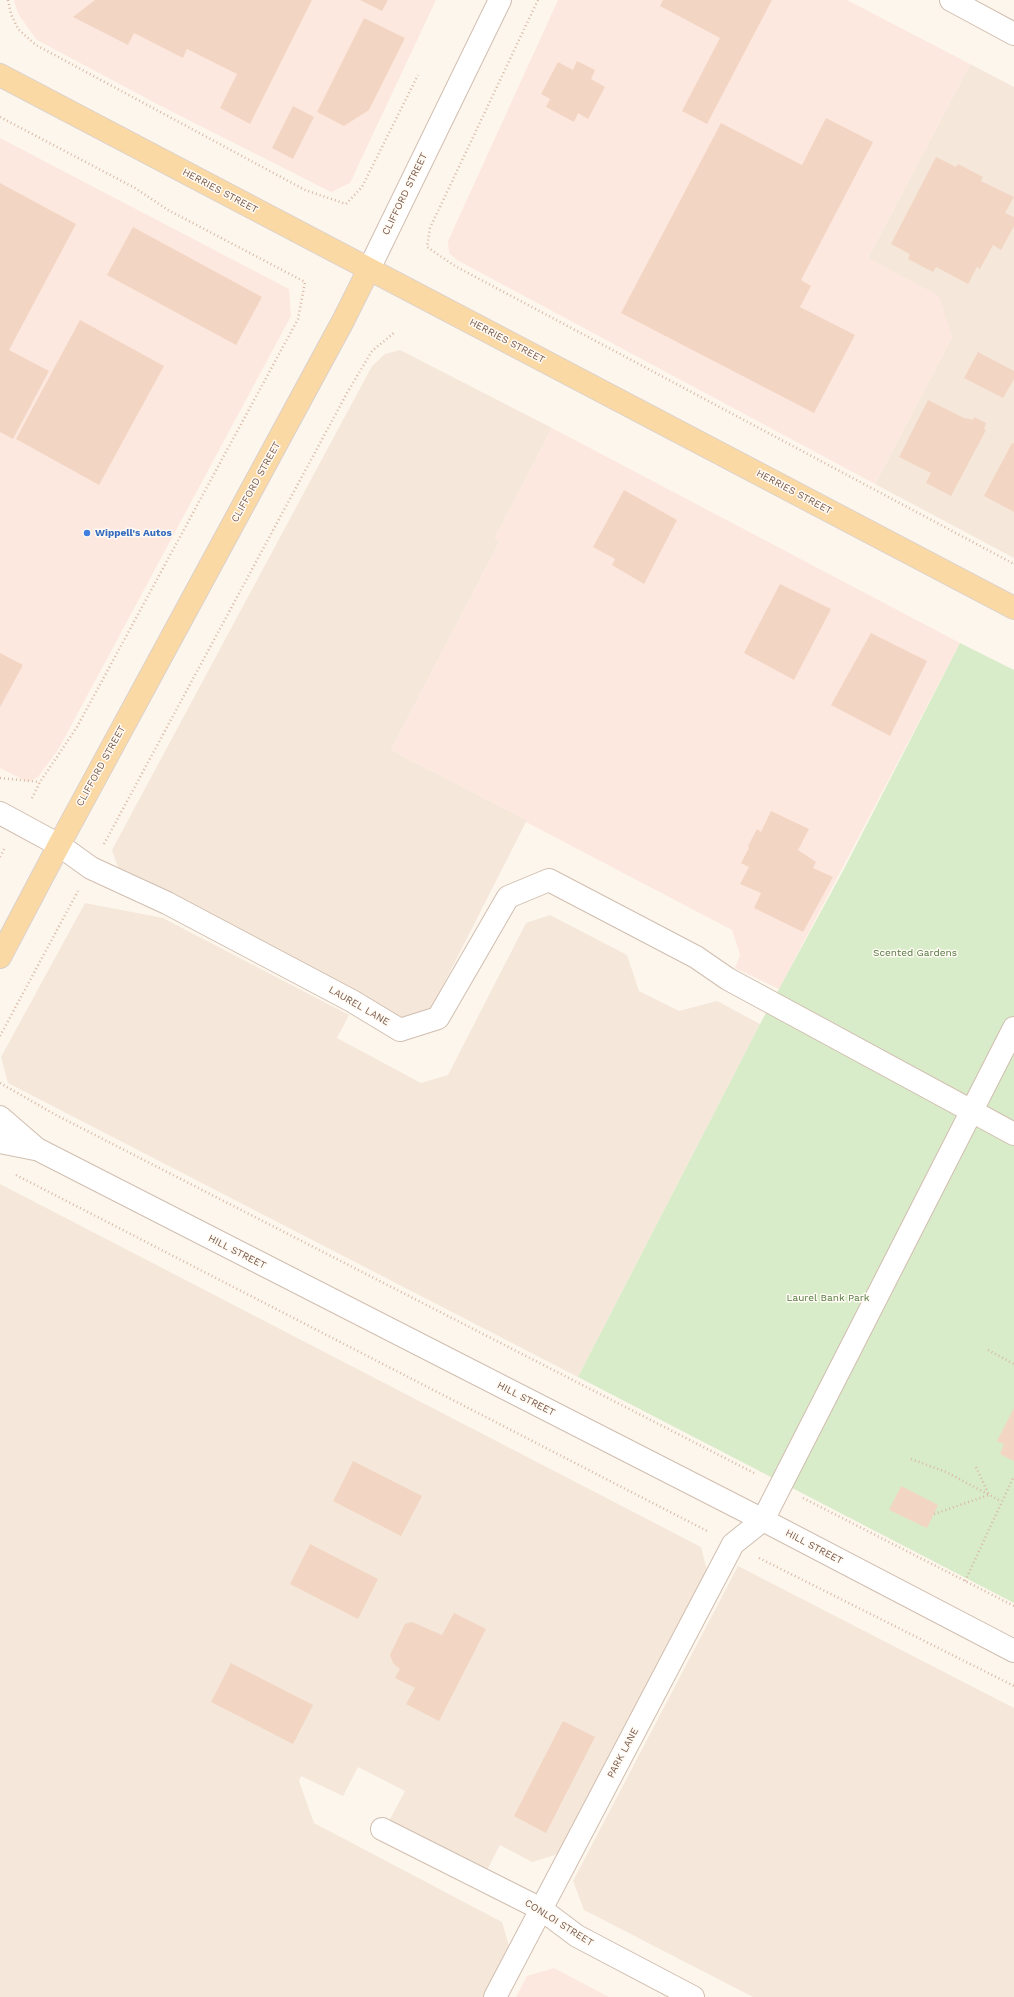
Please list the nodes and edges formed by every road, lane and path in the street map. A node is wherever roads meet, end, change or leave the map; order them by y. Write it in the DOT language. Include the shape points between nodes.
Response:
graph roads {
  1 [pos="8,0"];
  2 [pos="500,0"];
  3 [pos="538,0"];
  4 [pos="951,0"];
  5 [pos="1014,34"];
  6 [pos="0,75"];
  7 [pos="418,75"];
  8 [pos="0,117"];
  9 [pos="369,269"];
  10 [pos="395,332"];
  11 [pos="1014,564"];
  12 [pos="1014,608"];
  13 [pos="0,778"];
  14 [pos="40,782"];
  15 [pos="9,818"];
  16 [pos="59,844"];
  17 [pos="0,857"];
  18 [pos="91,868"];
  19 [pos="0,957"];
  20 [pos="1014,1028"];
  21 [pos="0,1036"];
  22 [pos="0,1082"];
  23 [pos="970,1111"];
  24 [pos="0,1117"];
  25 [pos="1014,1134"];
  26 [pos="0,1142"];
  27 [pos="36,1149"];
  28 [pos="14,1173"];
  29 [pos="988,1350"];
  30 [pos="1014,1364"];
  31 [pos="911,1459"];
  32 [pos="976,1467"];
  33 [pos="1014,1476"];
  34 [pos="779,1486"];
  35 [pos="989,1495"];
  36 [pos="1001,1501"];
  37 [pos="934,1514"];
  38 [pos="762,1520"];
  39 [pos="733,1544"];
  40 [pos="964,1581"];
  41 [pos="1014,1606"];
  42 [pos="1014,1651"];
  43 [pos="1014,1686"];
  44 [pos="382,1829"];
  45 [pos="541,1909"];
  46 [pos="495,1997"];
  47 [pos="694,1997"];
  1 -- 7 [label="path" via="18,29 36,45 305,190 346,204 362,187"];
  2 -- 9 [label="street, CLIFFORD STREET"];
  3 -- 11 [label="path" via="430,228 427,247 455,266"];
  4 -- 5 [label="street"];
  6 -- 9 [label="main road, HERRIES STREET"];
  8 -- 14 [label="path" via="136,188 168,210 305,282 298,319 77,728"];
  9 -- 12 [label="main road, HERRIES STREET"];
  9 -- 16 [label="main road, CLIFFORD STREET"];
  10 -- 18 [label="path" via="372,351 347,393"];
  13 -- 14 [label="path"];
  14 -- 15 [label="path"];
  15 -- 16 [label="street, LAUREL LANE"];
  15 -- 17 [label="path"];
  16 -- 18 [label="street, LAUREL LANE"];
  16 -- 19 [label="main road, CLIFFORD STREET"];
  18 -- 21 [label="path"];
  18 -- 23 [label="street, LAUREL LANE" via="168,903 352,1000 400,1030 438,1018 508,897 549,880 696,958 728,979"];
  20 -- 23 [label="street"];
  22 -- 34 [label="path" via="63,1119"];
  23 -- 25 [label="street"];
  23 -- 34 [label="street"];
  24 -- 27 [label="street"];
  26 -- 27 [label="street"];
  27 -- 38 [label="street, HILL STREET"];
  28 -- 39 [label="path"];
  29 -- 30 [label="path"];
  31 -- 35 [label="path" via="946,1472"];
  32 -- 35 [label="path"];
  33 -- 36 [label="path"];
  34 -- 38 [label="street"];
  34 -- 40 [label="path"];
  35 -- 36 [label="path"];
  35 -- 37 [label="path"];
  36 -- 40 [label="path"];
  38 -- 39 [label="street, PARK LANE"];
  38 -- 42 [label="street, HILL STREET"];
  39 -- 43 [label="path"];
  39 -- 45 [label="street, PARK LANE"];
  40 -- 41 [label="path"];
  44 -- 45 [label="street, CONLOI STREET"];
  45 -- 46 [label="street, PARK LANE"];
  45 -- 47 [label="street, CONLOI STREET" via="577,1936"];
}
